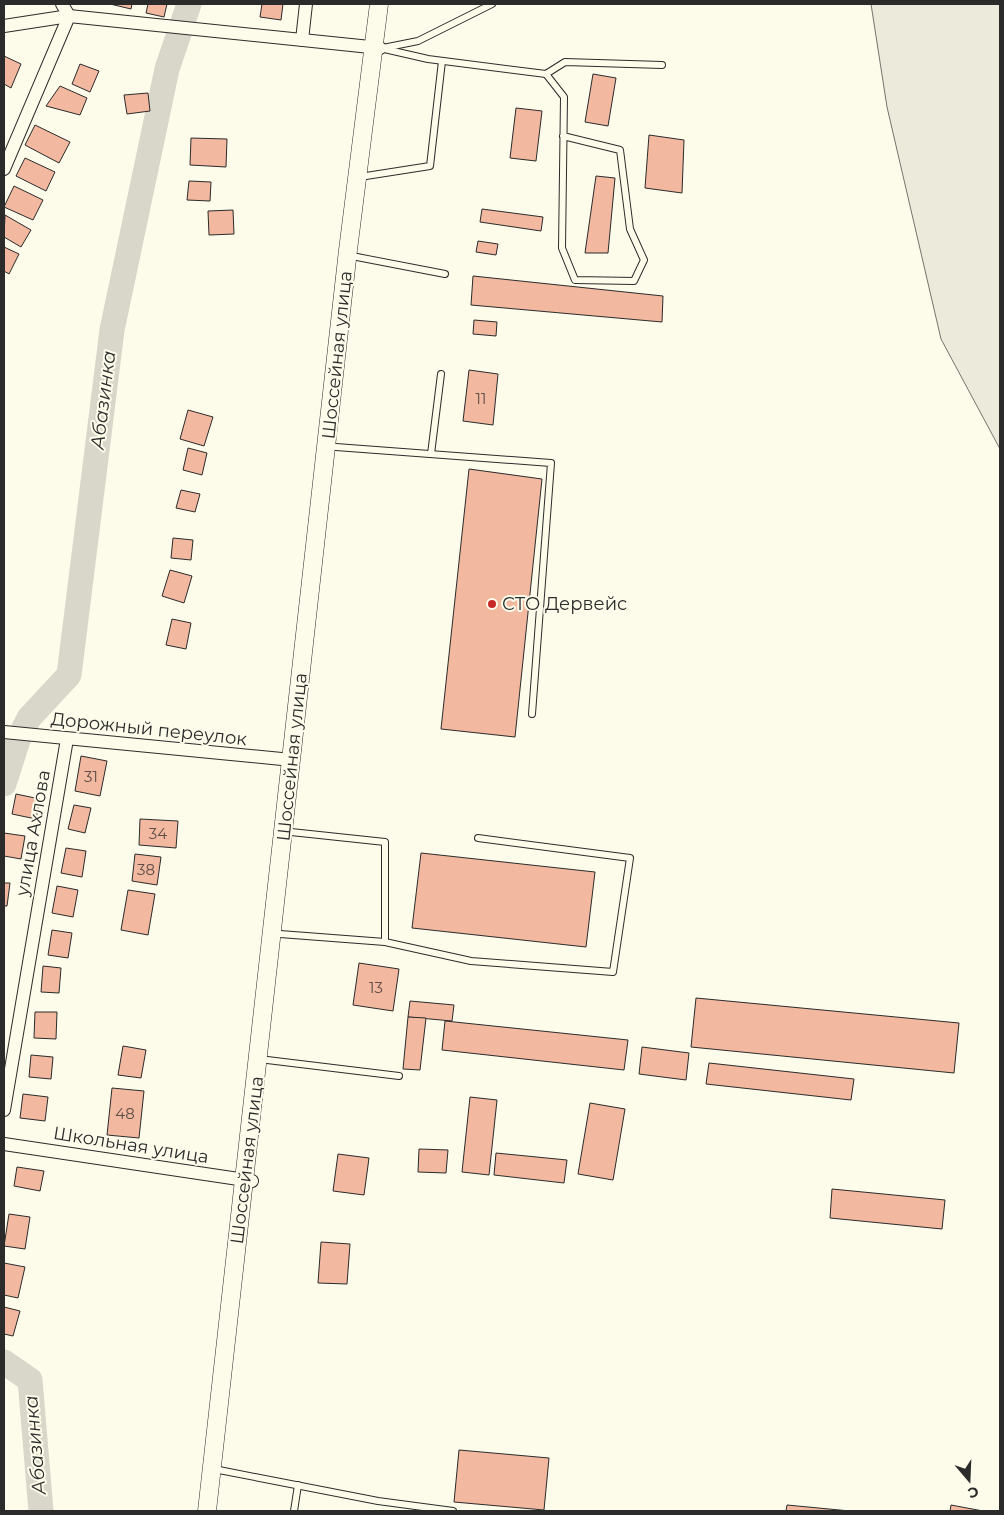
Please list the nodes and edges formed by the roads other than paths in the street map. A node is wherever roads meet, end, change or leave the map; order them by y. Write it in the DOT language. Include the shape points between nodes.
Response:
graph roads {
  1 [pos="62,4"];
  2 [pos="306,4"];
  3 [pos="379,4"];
  4 [pos="385,4"];
  5 [pos="492,4"];
  6 [pos="69,16"];
  7 [pos="4,26"];
  8 [pos="302,40"];
  9 [pos="377,48"];
  10 [pos="442,61"];
  11 [pos="662,65"];
  12 [pos="546,74"];
  13 [pos="563,136"];
  14 [pos="4,169"];
  15 [pos="366,176"];
  16 [pos="357,257"];
  17 [pos="445,274"];
  18 [pos="441,374"];
  19 [pos="336,447"];
  20 [pos="430,454"];
  21 [pos="532,714"];
  22 [pos="4,732"];
  23 [pos="67,738"];
  24 [pos="292,760"];
  25 [pos="291,832"];
  26 [pos="478,838"];
  27 [pos="280,934"];
  28 [pos="385,942"];
  29 [pos="262,1059"];
  30 [pos="399,1076"];
  31 [pos="4,1110"];
  32 [pos="4,1144"];
  33 [pos="249,1181"];
  34 [pos="219,1470"];
  35 [pos="298,1485"];
  36 [pos="207,1511"];
  37 [pos="214,1511"];
  38 [pos="294,1511"];
  39 [pos="453,1511"];
  1 -- 6 [label="street"];
  2 -- 8 [label="street"];
  3 -- 9 [label="main road, Шоссейная улица"];
  4 -- 9 [label="main road, Шоссейная улица"];
  5 -- 9 [label="lane" via="418,41"];
  6 -- 7 [label="street"];
  6 -- 8 [label="street"];
  6 -- 14 [label="street"];
  8 -- 9 [label="street"];
  9 -- 10 [label="lane"];
  9 -- 15 [label="main road, Шоссейная улица"];
  9 -- 24 [label="main road, Шоссейная улица" via="348,250"];
  10 -- 12 [label="lane"];
  10 -- 15 [label="lane" via="430,166"];
  11 -- 12 [label="lane" via="565,62"];
  12 -- 13 [label="lane" via="564,97"];
  13 -- 13 [label="lane" via="562,248 575,280 634,281 644,260 630,230 620,150"];
  15 -- 16 [label="main road, Шоссейная улица"];
  16 -- 17 [label="lane"];
  16 -- 19 [label="main road, Шоссейная улица"];
  18 -- 20 [label="lane"];
  19 -- 20 [label="lane"];
  19 -- 25 [label="main road, Шоссейная улица"];
  20 -- 21 [label="lane" via="551,463"];
  22 -- 23 [label="street, Дорожный переулок"];
  23 -- 24 [label="street, Дорожный переулок"];
  23 -- 31 [label="street, улица Ахлова"];
  24 -- 29 [label="main road, Шоссейная улица"];
  25 -- 27 [label="main road, Шоссейная улица"];
  25 -- 28 [label="lane" via="385,842"];
  26 -- 28 [label="lane" via="630,858 613,972 471,961"];
  27 -- 28 [label="lane"];
  27 -- 29 [label="main road, Шоссейная улица"];
  29 -- 30 [label="lane"];
  29 -- 33 [label="main road, Шоссейная улица"];
  32 -- 33 [label="street, Школьная улица"];
  33 -- 34 [label="main road, Шоссейная улица"];
  33 -- 36 [label="main road, Шоссейная улица"];
  34 -- 35 [label="lane"];
  34 -- 37 [label="main road, Шоссейная улица"];
  35 -- 38 [label="lane"];
  35 -- 39 [label="lane" via="378,1501"];
}
